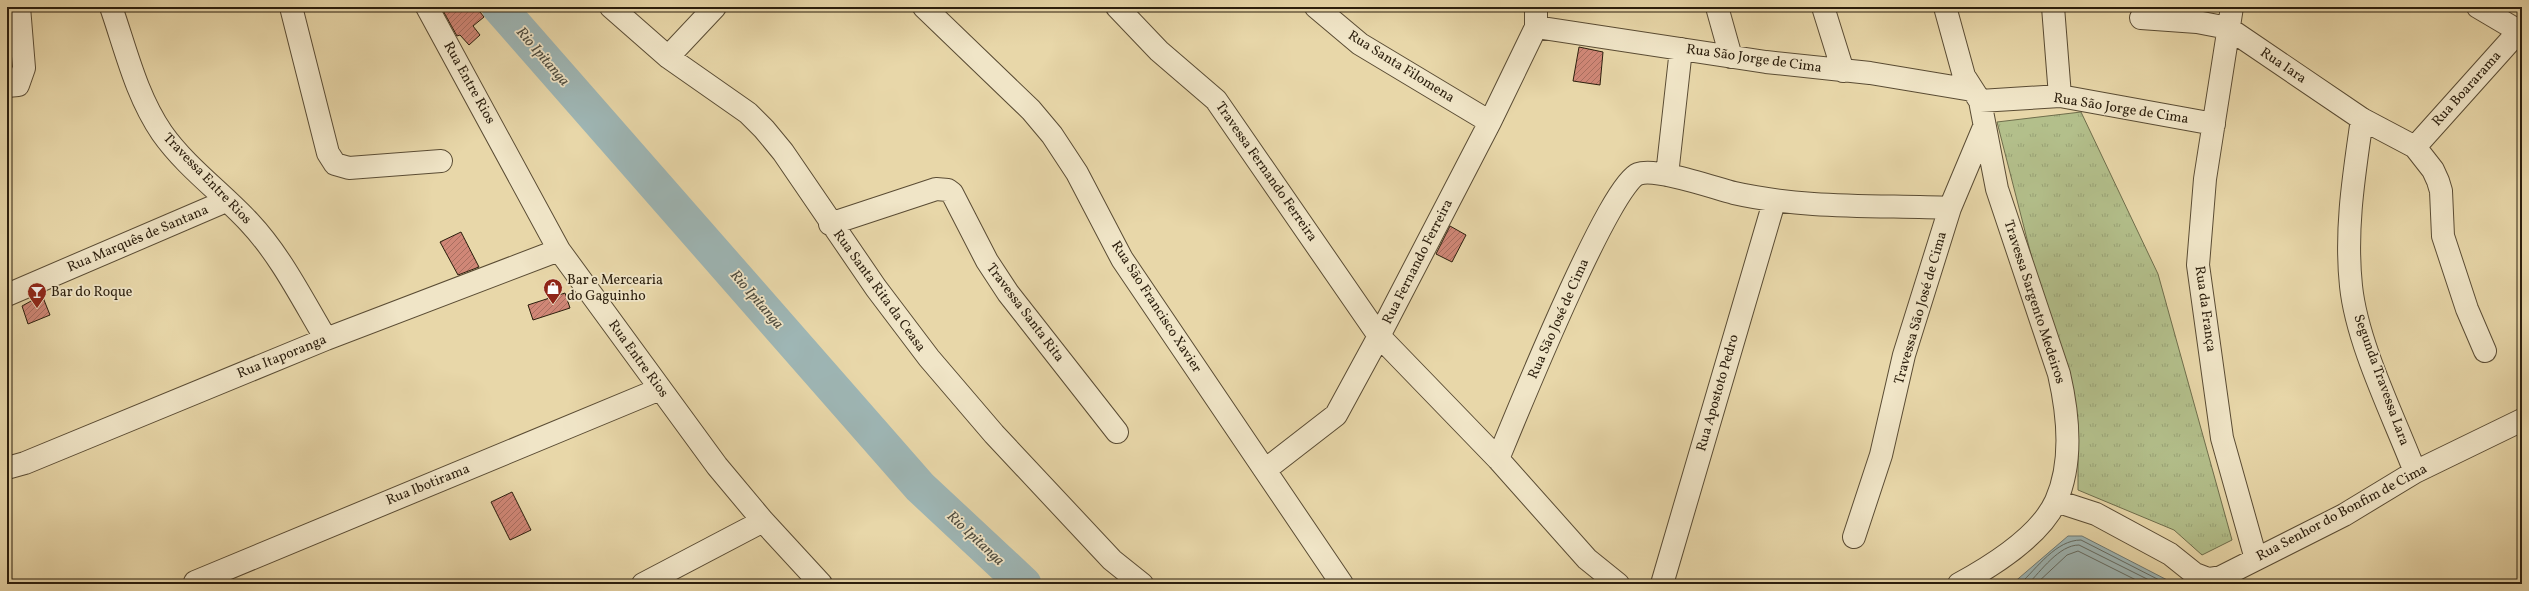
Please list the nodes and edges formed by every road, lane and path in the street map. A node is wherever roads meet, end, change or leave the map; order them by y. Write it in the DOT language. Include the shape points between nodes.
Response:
graph roads {
  1 [pos="19,7"];
  2 [pos="111,7"];
  3 [pos="291,7"];
  4 [pos="428,7"];
  5 [pos="611,7"];
  6 [pos="715,7"];
  7 [pos="924,7"];
  8 [pos="1117,7"];
  9 [pos="1316,7"];
  10 [pos="1717,7"];
  11 [pos="1823,7"];
  12 [pos="1945,7"];
  13 [pos="2053,7"];
  14 [pos="2232,7"];
  15 [pos="2478,7"];
  16 [pos="1536,17"];
  17 [pos="2141,18"];
  18 [pos="2228,28"];
  19 [pos="2521,32"];
  20 [pos="1681,49"];
  21 [pos="668,57"];
  22 [pos="1731,57"];
  23 [pos="1842,71"];
  24 [pos="13,86"];
  25 [pos="1976,95"];
  26 [pos="2060,96"];
  27 [pos="2362,119"];
  28 [pos="1490,122"];
  29 [pos="2214,124"];
  30 [pos="1984,128"];
  31 [pos="2415,147"];
  32 [pos="442,160"];
  33 [pos="1667,175"];
  34 [pos="226,201"];
  35 [pos="1774,202"];
  36 [pos="1950,208"];
  37 [pos="830,224"];
  38 [pos="559,250"];
  39 [pos="7,295"];
  40 [pos="1379,336"];
  41 [pos="326,339"];
  42 [pos="2485,351"];
  43 [pos="660,389"];
  44 [pos="2522,420"];
  45 [pos="1116,432"];
  46 [pos="1498,459"];
  47 [pos="7,468"];
  48 [pos="1265,470"];
  49 [pos="2415,472"];
  50 [pos="2056,501"];
  51 [pos="763,521"];
  52 [pos="1854,537"];
  53 [pos="2256,559"];
  54 [pos="195,582"];
  55 [pos="643,584"];
  56 [pos="821,584"];
  57 [pos="1142,584"];
  58 [pos="1342,584"];
  59 [pos="1618,584"];
  60 [pos="1662,584"];
  61 [pos="1959,584"];
  1 -- 24 [label="street" via="24,68"];
  2 -- 34 [label="street, Travessa Entre Rios" via="125,53 150,114 181,156"];
  3 -- 32 [label="street" via="328,153 335,164 349,168"];
  4 -- 38 [label="street, Rua Entre Rios"];
  5 -- 21 [label="street, Rua Santa Rita da Ceasa"];
  6 -- 21 [label="street"];
  7 -- 48 [label="street, Rua São Francisco Xavier" via="1031,110 1052,135 1077,173 1122,259"];
  8 -- 40 [label="street, Travessa Fernando Ferreira" via="1159,51 1216,100"];
  9 -- 28 [label="street, Rua Santa Filomena" via="1360,44"];
  10 -- 22 [label="street"];
  11 -- 23 [label="street"];
  12 -- 25 [label="street, Travessa Sargento Medeiros" via="1960,65"];
  13 -- 26 [label="street"];
  14 -- 18 [label="street, Rua da França"];
  15 -- 19 [label="street"];
  16 -- 20 [label="street, Rua São Jorge de Cima"];
  16 -- 28 [label="street, Rua Fernando Ferreira"];
  17 -- 18 [label="street, Rua Iara" via="2197,22"];
  18 -- 27 [label="street, Rua Iara"];
  18 -- 29 [label="street, Rua da França"];
  19 -- 31 [label="street, Rua Boararama"];
  20 -- 22 [label="street, Rua São Jorge de Cima"];
  20 -- 33 [label="street"];
  21 -- 37 [label="street, Rua Santa Rita da Ceasa" via="748,113 764,129 783,152"];
  22 -- 23 [label="street, Rua São Jorge de Cima"];
  23 -- 25 [label="street, Rua São Jorge de Cima"];
  25 -- 26 [label="street, Rua São Jorge de Cima"];
  25 -- 30 [label="street, Travessa Sargento Medeiros"];
  26 -- 29 [label="street, Rua São Jorge de Cima"];
  27 -- 31 [label="street, Rua Iara"];
  27 -- 49 [label="street, Segunda Travessa Lara" via="2351,202 2351,286 2366,347"];
  28 -- 40 [label="street, Rua Fernando Ferreira"];
  29 -- 53 [label="street, Rua da França" via="2200,218 2198,265 2222,438"];
  30 -- 36 [label="street, Travessa São José de Cima"];
  30 -- 50 [label="street, Travessa Sargento Medeiros" via="1997,189 2065,398 2066,465"];
  31 -- 42 [label="street" via="2433,170 2438,181 2441,191 2443,236 2467,308"];
  33 -- 35 [label="street"];
  33 -- 46 [label="street, Rua São José de Cima" via="1646,172 1633,177 1627,184 1585,259"];
  34 -- 39 [label="street, Rua Marquês de Santana"];
  34 -- 41 [label="street, Travessa Entre Rios" via="249,222 268,246"];
  35 -- 36 [label="street"];
  35 -- 60 [label="street, Rua Apostoto Pedro"];
  36 -- 52 [label="street, Travessa São José de Cima" via="1904,355 1881,455"];
  37 -- 45 [label="street, Travessa Santa Rita" via="936,189 948,190 952,193 987,262 1008,293"];
  37 -- 57 [label="street, Rua Santa Rita da Ceasa" via="929,358 994,434 1112,560"];
  38 -- 41 [label="street, Rua Itaporanga"];
  38 -- 43 [label="street, Rua Entre Rios"];
  40 -- 46 [label="street"];
  40 -- 48 [label="street, Rua Fernando Ferreira" via="1336,415"];
  41 -- 47 [label="street, Rua Itaporanga" via="25,463"];
  43 -- 51 [label="street, Rua Entre Rios" via="717,466"];
  43 -- 54 [label="street, Rua Ibotirama"];
  44 -- 49 [label="street, Rua Senhor do Bonfim de Cima"];
  46 -- 59 [label="street" via="1588,559"];
  48 -- 58 [label="street, Rua São Francisco Xavier"];
  49 -- 53 [label="street, Rua Senhor do Bonfim de Cima" via="2344,515"];
  50 -- 53 [label="street, Rua Senhor do Bonfim de Cima" via="2096,514 2170,554 2195,574 2208,580 2221,578"];
  50 -- 61 [label="street, Travessa Sargento Medeiros" via="2045,518 2006,555"];
  51 -- 55 [label="street"];
  51 -- 56 [label="street, Rua Entre Rios"];
}
